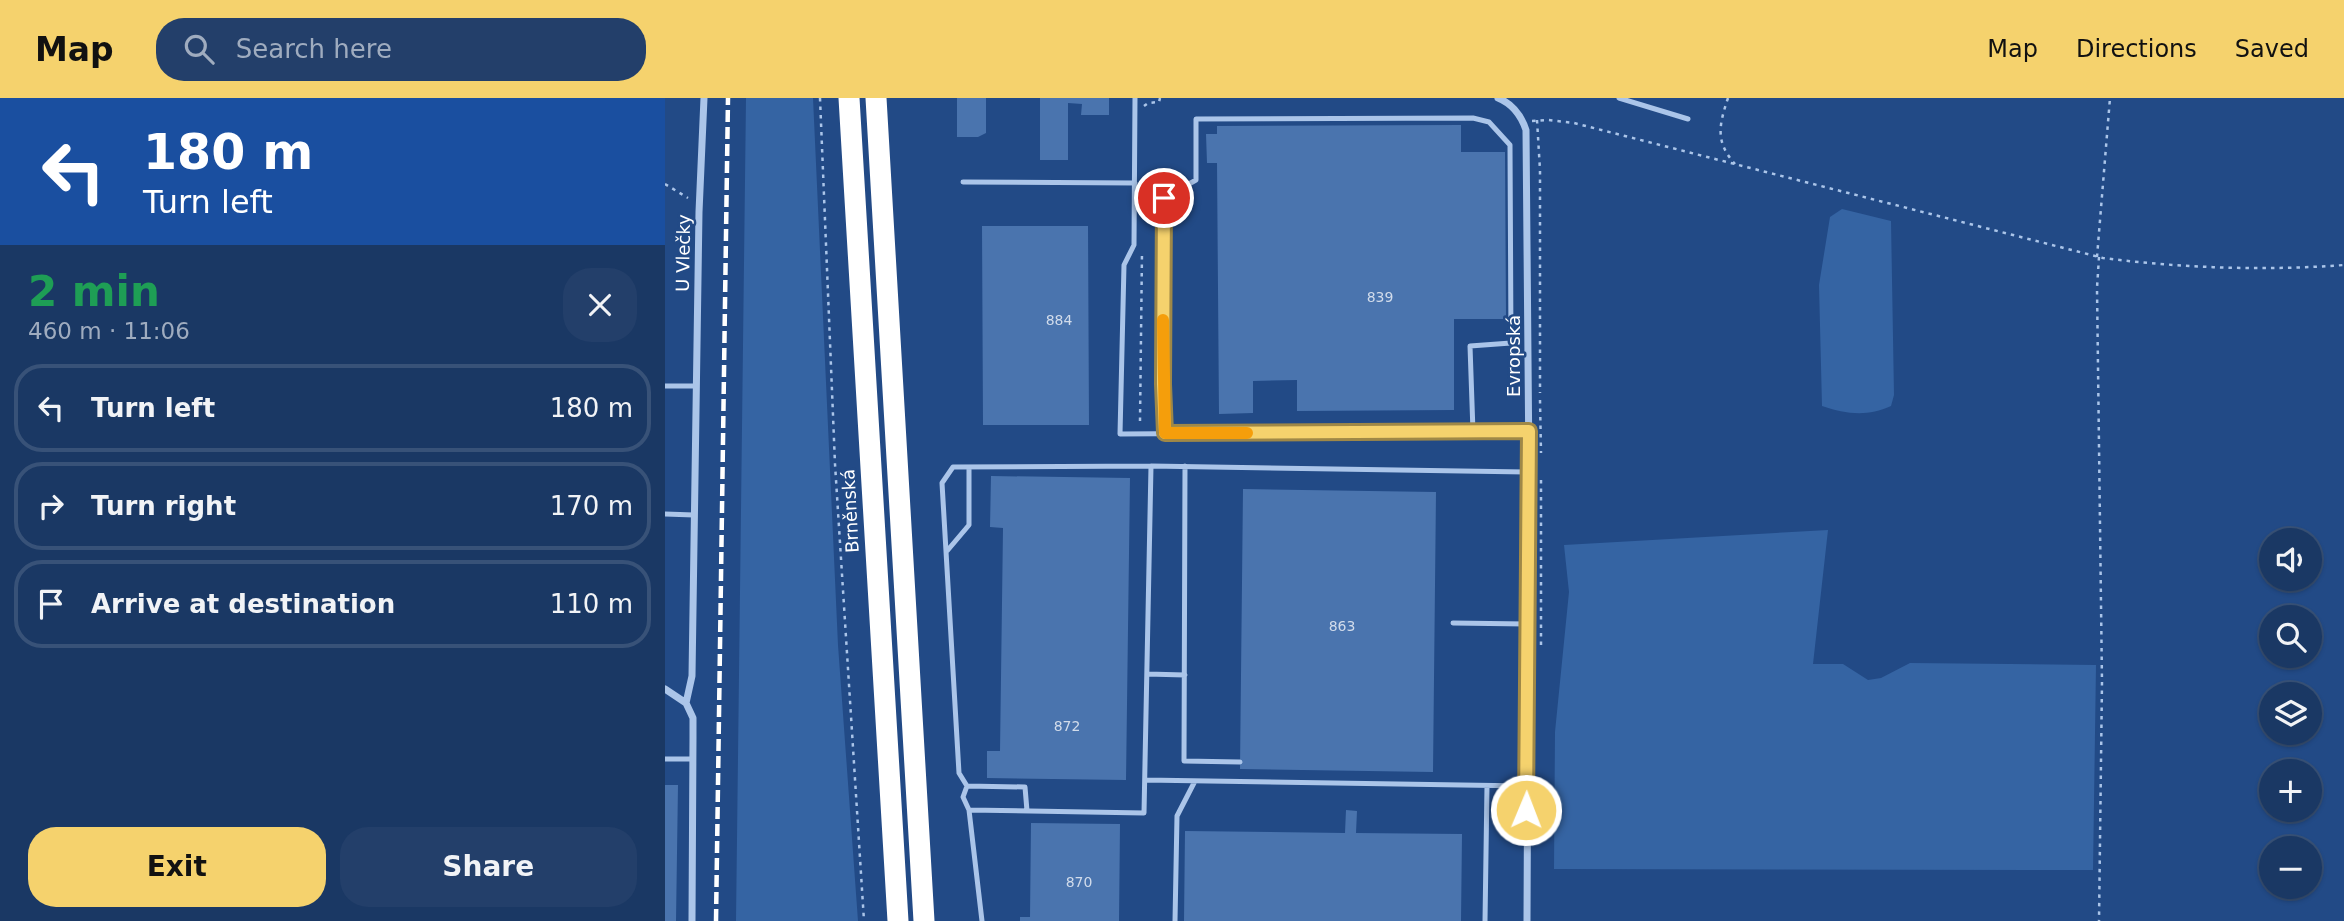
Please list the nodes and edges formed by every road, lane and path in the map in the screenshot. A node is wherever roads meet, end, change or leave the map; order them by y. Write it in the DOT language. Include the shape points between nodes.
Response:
graph roads {
  1 [pos="704,98"];
  2 [pos="820,98"];
  3 [pos="849,98"];
  4 [pos="876,98"];
  5 [pos="1135,98"];
  6 [pos="1160,98"];
  7 [pos="1497,98"];
  8 [pos="1619,98"];
  9 [pos="1728,98"];
  10 [pos="2110,98"];
  11 [pos="1143,108"];
  12 [pos="1688,119"];
  13 [pos="1537,120"];
  14 [pos="1523,121"];
  15 [pos="1735,164"];
  16 [pos="963,182"];
  17 [pos="1135,183"];
  18 [pos="665,184"];
  19 [pos="699,212"];
  20 [pos="1142,240"];
  21 [pos="2098,257"];
  22 [pos="2344,265"];
  23 [pos="665,386"];
  24 [pos="696,386"];
  25 [pos="1140,421"];
  26 [pos="1529,431"];
  27 [pos="1473,432"];
  28 [pos="1165,433"];
  29 [pos="1540,457"];
  30 [pos="1151,466"];
  31 [pos="1185,466"];
  32 [pos="969,467"];
  33 [pos="1529,472"];
  34 [pos="1540,476"];
  35 [pos="665,514"];
  36 [pos="694,515"];
  37 [pos="946,552"];
  38 [pos="1453,623"];
  39 [pos="1528,624"];
  40 [pos="1541,647"];
  41 [pos="1147,674"];
  42 [pos="1185,675"];
  43 [pos="665,689"];
  44 [pos="686,703"];
  45 [pos="665,758"];
  46 [pos="693,759"];
  47 [pos="1240,762"];
  48 [pos="1145,780"];
  49 [pos="1195,781"];
  50 [pos="967,786"];
  51 [pos="1487,786"];
  52 [pos="1527,786"];
  53 [pos="969,810"];
  54 [pos="1027,811"];
  55 [pos="692,921"];
  56 [pos="863,921"];
  57 [pos="898,921"];
  58 [pos="924,921"];
  59 [pos="982,921"];
  60 [pos="1175,921"];
  61 [pos="1485,921"];
  62 [pos="1527,921"];
  63 [pos="2099,921"];
  1 -- 19 [label="street, U Vlečky"];
  2 -- 56 [label="path" via="835,464"];
  3 -- 57 [label="highway, Brněnská"];
  4 -- 58 [label="highway"];
  5 -- 17 [label="lane"];
  6 -- 11 [label="path"];
  7 -- 14 [label="street" via="1507,102"];
  8 -- 12 [label="lane"];
  9 -- 15 [label="path" via="1720,140"];
  10 -- 21 [label="path"];
  13 -- 14 [label="path"];
  13 -- 15 [label="path" via="1574,123"];
  13 -- 29 [label="path"];
  14 -- 26 [label="street, Evropská" via="1527,142"];
  15 -- 21 [label="path"];
  16 -- 17 [label="lane"];
  17 -- 28 [label="lane" via="1134,244 1124,265 1120,434"];
  18 -- 19 [label="path" via="685,195"];
  19 -- 24 [label="street, U Vlečky"];
  20 -- 25 [label="path"];
  21 -- 22 [label="path" via="2257,267"];
  21 -- 63 [label="path"];
  23 -- 24 [label="lane"];
  24 -- 36 [label="street, U Vlečky"];
  26 -- 27 [label="lane"];
  26 -- 33 [label="street, Evropská"];
  27 -- 28 [label="lane"];
  27 -- 28 [label="lane" via="1470,346 1511,343 1510,145 1489,122 1473,118 1196,119 1196,180 1164,198"];
  30 -- 31 [label="lane"];
  30 -- 32 [label="lane"];
  30 -- 41 [label="lane"];
  31 -- 33 [label="lane"];
  31 -- 42 [label="lane"];
  32 -- 37 [label="lane" via="968,525"];
  32 -- 37 [label="lane" via="953,467 942,483"];
  33 -- 39 [label="street, Evropská"];
  34 -- 40 [label="path"];
  35 -- 36 [label="lane"];
  36 -- 44 [label="street, U Vlečky" via="692,676"];
  37 -- 50 [label="lane" via="959,773"];
  38 -- 39 [label="lane"];
  39 -- 52 [label="street, Evropská"];
  41 -- 42 [label="lane"];
  41 -- 48 [label="lane"];
  42 -- 47 [label="lane" via="1184,761"];
  43 -- 44 [label="street"];
  44 -- 46 [label="street, U Vlečky" via="692,718"];
  45 -- 46 [label="lane"];
  46 -- 55 [label="street, U Vlečky"];
  48 -- 49 [label="lane"];
  48 -- 54 [label="lane" via="1144,813"];
  49 -- 51 [label="lane"];
  49 -- 60 [label="lane" via="1177,816"];
  50 -- 53 [label="lane" via="963,797"];
  50 -- 54 [label="lane" via="1025,788"];
  51 -- 52 [label="lane"];
  51 -- 61 [label="lane"];
  52 -- 62 [label="street, Evropská"];
  53 -- 54 [label="lane"];
  53 -- 59 [label="lane"];
}
